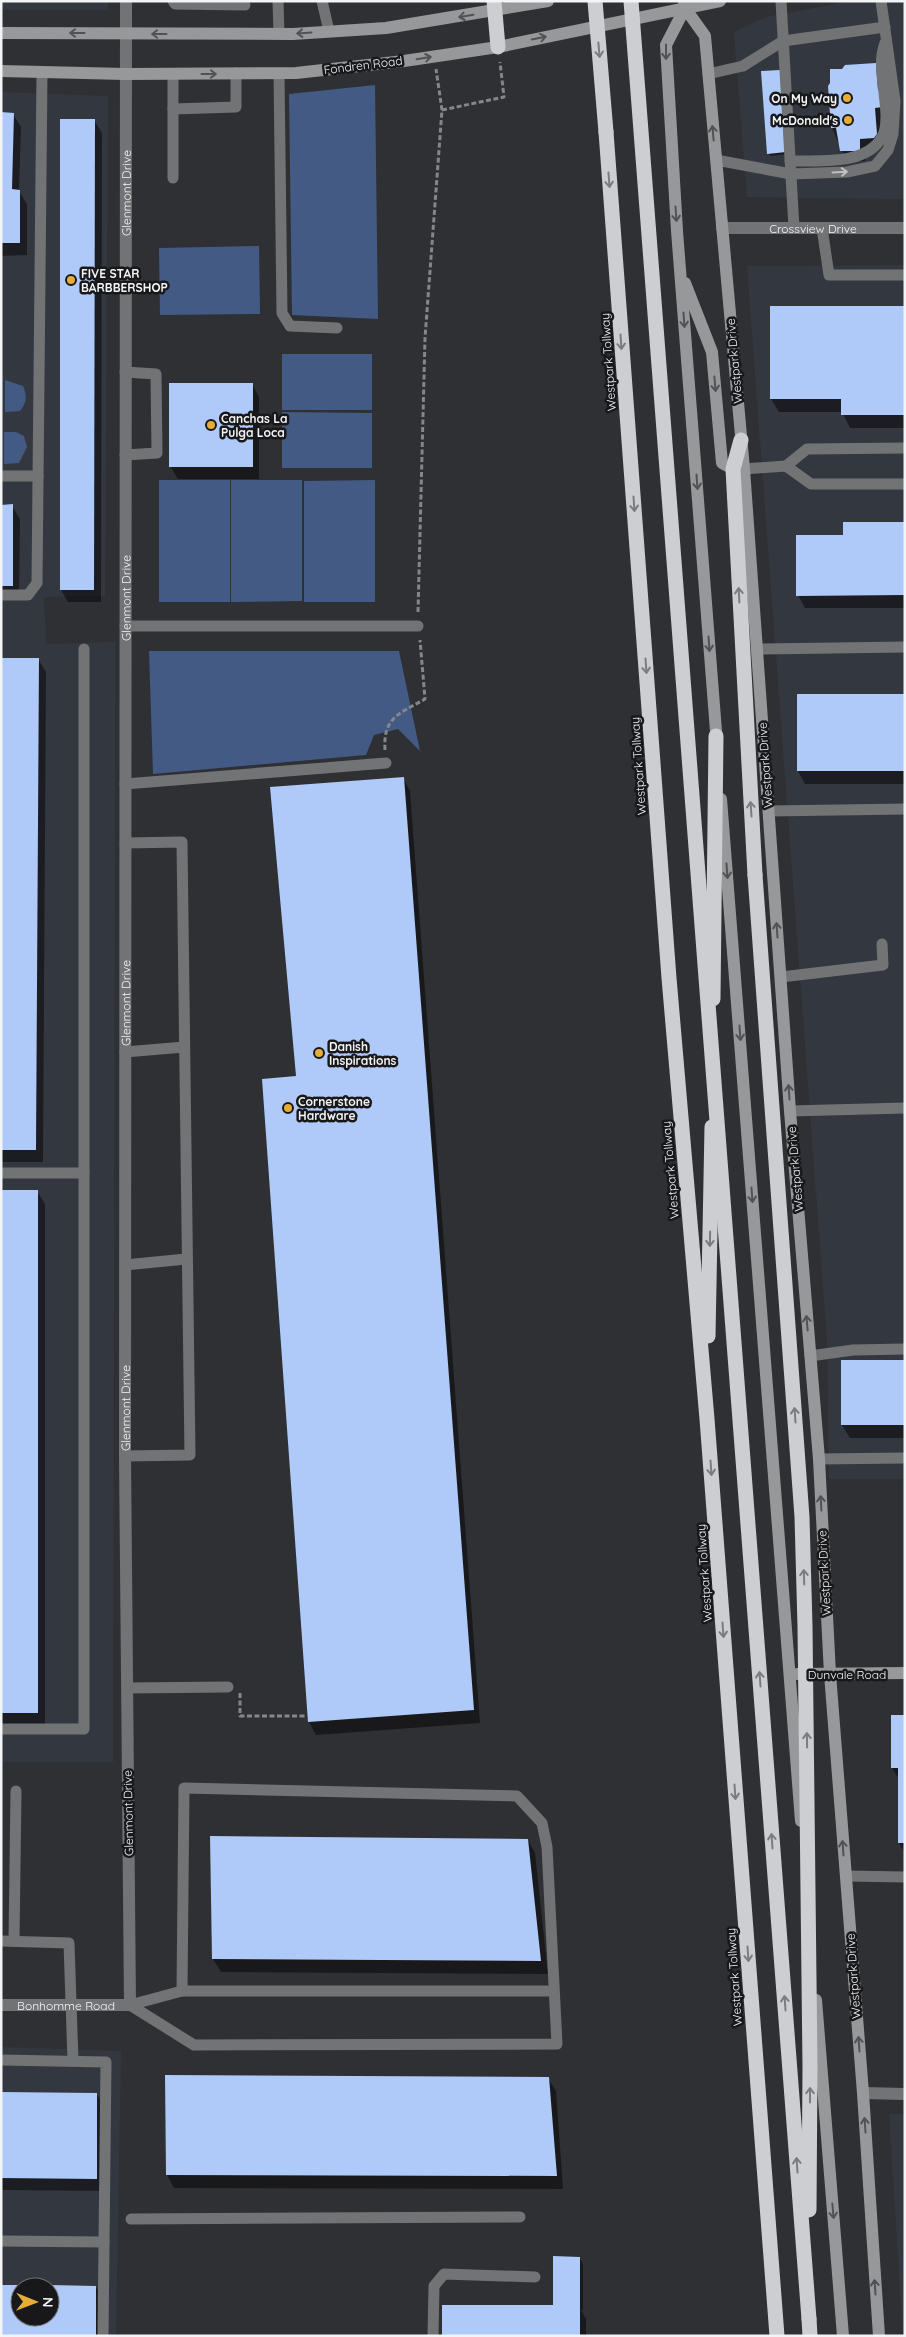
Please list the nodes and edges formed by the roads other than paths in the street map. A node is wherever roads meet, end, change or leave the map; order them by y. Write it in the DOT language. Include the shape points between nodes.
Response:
graph roads {
  1 [pos="126,1"];
  2 [pos="173,1"];
  3 [pos="278,1"];
  4 [pos="322,1"];
  5 [pos="548,1"];
  6 [pos="595,1"];
  7 [pos="631,1"];
  8 [pos="720,1"];
  9 [pos="781,1"];
  10 [pos="881,1"];
  11 [pos="245,5"];
  12 [pos="685,5"];
  13 [pos="495,6"];
  14 [pos="1,32"];
  15 [pos="329,32"];
  16 [pos="886,33"];
  17 [pos="126,34"];
  18 [pos="279,34"];
  19 [pos="783,41"];
  20 [pos="498,47"];
  21 [pos="1,71"];
  22 [pos="42,72"];
  23 [pos="279,73"];
  24 [pos="125,74"];
  25 [pos="173,74"];
  26 [pos="236,74"];
  27 [pos="708,74"];
  28 [pos="173,109"];
  29 [pos="716,160"];
  30 [pos="790,161"];
  31 [pos="791,174"];
  32 [pos="173,178"];
  33 [pos="722,228"];
  34 [pos="794,228"];
  35 [pos="822,228"];
  36 [pos="905,228"];
  37 [pos="681,272"];
  38 [pos="905,275"];
  39 [pos="337,328"];
  40 [pos="125,372"];
  41 [pos="741,440"];
  42 [pos="905,448"];
  43 [pos="125,455"];
  44 [pos="786,466"];
  45 [pos="738,469"];
  46 [pos="1,476"];
  47 [pos="38,476"];
  48 [pos="905,484"];
  49 [pos="1,595"];
  50 [pos="125,626"];
  51 [pos="418,626"];
  52 [pos="905,647"];
  53 [pos="84,649"];
  54 [pos="757,649"];
  55 [pos="716,736"];
  56 [pos="386,763"];
  57 [pos="125,784"];
  58 [pos="905,809"];
  59 [pos="769,811"];
  60 [pos="125,843"];
  61 [pos="882,944"];
  62 [pos="781,977"];
  63 [pos="184,1047"];
  64 [pos="125,1052"];
  65 [pos="905,1108"];
  66 [pos="790,1111"];
  67 [pos="1,1173"];
  68 [pos="84,1173"];
  69 [pos="186,1260"];
  70 [pos="125,1265"];
  71 [pos="905,1350"];
  72 [pos="810,1356"];
  73 [pos="707,1420"];
  74 [pos="125,1456"];
  75 [pos="905,1458"];
  76 [pos="819,1459"];
  77 [pos="905,1673"];
  78 [pos="789,1674"];
  79 [pos="830,1674"];
  80 [pos="228,1687"];
  81 [pos="126,1688"];
  82 [pos="1,1729"];
  83 [pos="16,1790"];
  84 [pos="846,1876"];
  85 [pos="905,1877"];
  86 [pos="1,1941"];
  87 [pos="14,1941"];
  88 [pos="182,1991"];
  89 [pos="553,1991"];
  90 [pos="1,2004"];
  91 [pos="70,2006"];
  92 [pos="130,2006"];
  93 [pos="1,2060"];
  94 [pos="73,2061"];
  95 [pos="863,2093"];
  96 [pos="905,2094"];
  97 [pos="520,2217"];
  98 [pos="131,2219"];
  99 [pos="1,2241"];
  100 [pos="104,2242"];
  101 [pos="535,2276"];
  102 [pos="809,2318"];
  103 [pos="103,2336"];
  104 [pos="433,2336"];
  105 [pos="776,2336"];
  106 [pos="810,2336"];
  107 [pos="843,2336"];
  108 [pos="879,2336"];
  1 -- 17 [label="street, Glenmont Drive"];
  2 -- 11 [label="lane" via="175,4"];
  3 -- 18 [label="lane"];
  4 -- 15 [label="lane"];
  5 -- 13 [label="main road"];
  6 -- 73 [label="highway, Westpark Tollway, one-way, bridge" via="670,988"];
  102 -- 7 [label="highway, one-way, bridge"];
  8 -- 12 [label="main road, Fondren Road"];
  9 -- 19 [label="lane"];
  10 -- 16 [label="lane"];
  20 -- 12 [label="main road, Fondren Road, one-way"];
  12 -- 27 [label="main road, Westpark Drive" via="705,36"];
  12 -- 37 [label="main road, one-way" via="666,45"];
  13 -- 15 [label="main road, one-way" via="386,28"];
  13 -- 20 [label="highway"];
  17 -- 14 [label="main road, one-way"];
  15 -- 18 [label="main road, one-way"];
  16 -- 19 [label="lane"];
  16 -- 30 [label="lane" via="881,55 886,117 882,137 866,154 844,159"];
  31 -- 16 [label="lane, one-way" via="847,172 875,166 888,150 894,134 895,101"];
  18 -- 17 [label="main road, one-way"];
  17 -- 24 [label="street, Glenmont Drive"];
  19 -- 27 [label="lane" via="743,66"];
  19 -- 30 [label="lane"];
  23 -- 20 [label="main road, Fondren Road, one-way"];
  21 -- 22 [label="main road, Fondren Road"];
  22 -- 24 [label="main road, Fondren Road"];
  22 -- 47 [label="lane"];
  23 -- 26 [label="main road, Fondren Road"];
  23 -- 39 [label="lane" via="282,313 290,326"];
  24 -- 25 [label="main road, Fondren Road"];
  24 -- 40 [label="street, Glenmont Drive"];
  25 -- 26 [label="main road, Fondren Road, one-way"];
  25 -- 28 [label="lane"];
  26 -- 28 [label="lane" via="236,107"];
  29 -- 27 [label="main road, Westpark Drive, one-way"];
  28 -- 32 [label="lane"];
  29 -- 31 [label="lane"];
  29 -- 33 [label="main road, Westpark Drive"];
  30 -- 31 [label="lane"];
  31 -- 34 [label="lane"];
  33 -- 34 [label="street, Crossview Drive"];
  33 -- 41 [label="main road, Westpark Drive"];
  34 -- 35 [label="street, Crossview Drive"];
  35 -- 36 [label="street, Crossview Drive"];
  35 -- 38 [label="lane" via="829,275"];
  37 -- 45 [label="main road, one-way" via="712,352 722,463"];
  37 -- 55 [label="main road, one-way"];
  40 -- 43 [label="street, Glenmont Drive"];
  40 -- 43 [label="lane" via="156,374 156,453"];
  41 -- 45 [label="highway"];
  42 -- 44 [label="lane" via="808,449"];
  43 -- 50 [label="street, Glenmont Drive"];
  44 -- 45 [label="lane"];
  44 -- 48 [label="lane" via="811,484"];
  45 -- 54 [label="main road, Westpark Drive"];
  102 -- 45 [label="highway, one-way, bridge" via="810,2067 802,1517 756,876"];
  46 -- 47 [label="lane"];
  47 -- 49 [label="lane" via="37,583 28,595"];
  50 -- 51 [label="lane"];
  50 -- 57 [label="street, Glenmont Drive"];
  52 -- 54 [label="lane"];
  53 -- 68 [label="lane"];
  54 -- 59 [label="main road, Westpark Drive"];
  55 -- 73 [label="highway, one-way"];
  55 -- 78 [label="main road, one-way"];
  56 -- 57 [label="lane"];
  57 -- 60 [label="street, Glenmont Drive"];
  58 -- 59 [label="lane"];
  62 -- 59 [label="main road, Westpark Drive, one-way"];
  60 -- 63 [label="lane" via="182,842"];
  60 -- 64 [label="street, Glenmont Drive"];
  61 -- 62 [label="lane" via="884,965"];
  66 -- 62 [label="main road, Westpark Drive, one-way"];
  63 -- 64 [label="lane"];
  63 -- 69 [label="lane"];
  64 -- 70 [label="street, Glenmont Drive"];
  65 -- 66 [label="lane"];
  72 -- 66 [label="main road, Westpark Drive, one-way"];
  67 -- 68 [label="lane"];
  68 -- 82 [label="lane" via="84,1729"];
  69 -- 70 [label="lane"];
  69 -- 74 [label="lane" via="190,1455"];
  70 -- 74 [label="street, Glenmont Drive"];
  71 -- 72 [label="lane" via="854,1350"];
  72 -- 76 [label="main road, Westpark Drive"];
  73 -- 105 [label="highway, Westpark Tollway, one-way"];
  74 -- 81 [label="street, Glenmont Drive"];
  75 -- 76 [label="lane"];
  79 -- 76 [label="main road, Westpark Drive, one-way"];
  77 -- 79 [label="main road, Dunvale Road"];
  78 -- 79 [label="main road, Dunvale Road"];
  78 -- 107 [label="main road, one-way"];
  84 -- 79 [label="main road, Westpark Drive, one-way"];
  80 -- 81 [label="lane"];
  81 -- 92 [label="street, Glenmont Drive"];
  83 -- 87 [label="lane"];
  84 -- 85 [label="lane"];
  95 -- 84 [label="main road, Westpark Drive, one-way"];
  86 -- 87 [label="lane"];
  87 -- 91 [label="lane" via="69,1943"];
  88 -- 89 [label="lane"];
  88 -- 89 [label="lane" via="184,1788 517,1796 542,1823 547,1846"];
  88 -- 92 [label="lane"];
  89 -- 92 [label="lane" via="557,2044 194,2045"];
  90 -- 91 [label="street, Bonhomme Road"];
  91 -- 92 [label="street, Bonhomme Road"];
  91 -- 94 [label="lane"];
  93 -- 94 [label="lane"];
  94 -- 100 [label="lane" via="106,2062"];
  95 -- 96 [label="street"];
  108 -- 95 [label="main road, Westpark Drive, one-way"];
  97 -- 98 [label="lane"];
  99 -- 100 [label="lane"];
  100 -- 103 [label="lane"];
  101 -- 104 [label="lane" via="444,2274 434,2286"];
  102 -- 106 [label="highway"];
}
